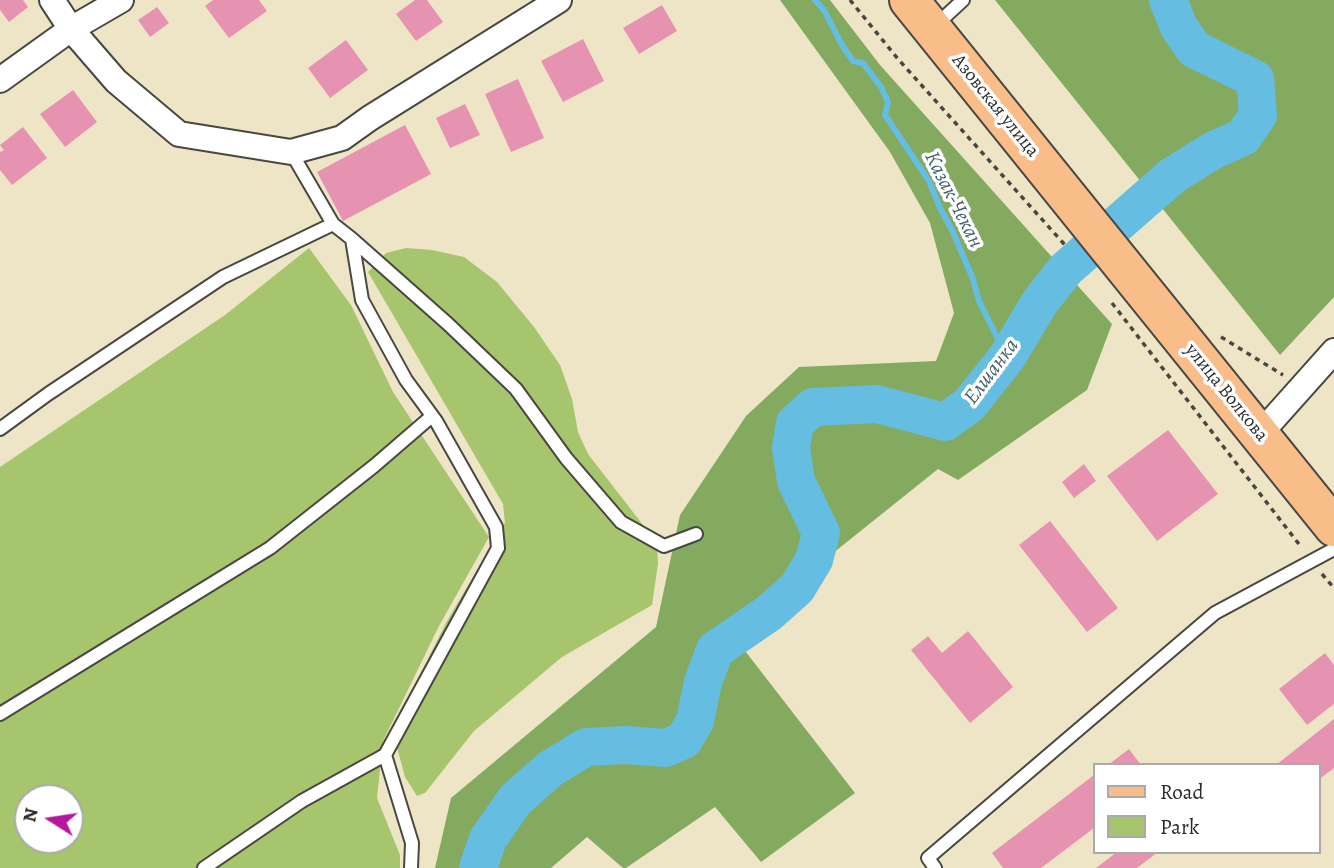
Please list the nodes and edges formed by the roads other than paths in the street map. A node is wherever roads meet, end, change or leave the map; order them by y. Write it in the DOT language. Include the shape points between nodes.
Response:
graph roads {
  1 [pos="52,0"];
  2 [pos="121,0"];
  3 [pos="559,0"];
  4 [pos="963,0"];
  5 [pos="921,14"];
  6 [pos="71,29"];
  7 [pos="0,80"];
  8 [pos="291,152"];
  9 [pos="333,224"];
  10 [pos="352,239"];
  11 [pos="1118,259"];
  12 [pos="1334,351"];
  13 [pos="432,416"];
  14 [pos="0,429"];
  15 [pos="1259,435"];
  16 [pos="1334,527"];
  17 [pos="696,534"];
  18 [pos="1334,549"];
  19 [pos="0,713"];
  20 [pos="385,755"];
  21 [pos="204,868"];
  22 [pos="411,868"];
  23 [pos="935,868"];
  1 -- 6 [label="street"];
  2 -- 6 [label="street"];
  3 -- 8 [label="street" via="342,138"];
  4 -- 5 [label="lane"];
  5 -- 11 [label="main road, Азовская улица" via="1068,222"];
  6 -- 7 [label="street"];
  6 -- 8 [label="street" via="116,81 179,134"];
  8 -- 9 [label="lane"];
  9 -- 10 [label="lane"];
  9 -- 14 [label="lane" via="223,277"];
  10 -- 13 [label="lane" via="362,300 406,380"];
  10 -- 17 [label="lane" via="516,389 566,458 621,522 664,546"];
  11 -- 15 [label="main road, улица Волкова"];
  12 -- 15 [label="street"];
  13 -- 19 [label="lane" via="271,548"];
  13 -- 20 [label="lane" via="496,527 498,548"];
  15 -- 16 [label="main road, улица Волкова"];
  18 -- 23 [label="lane" via="1215,613 928,858"];
  20 -- 21 [label="lane" via="302,801"];
  20 -- 22 [label="lane" via="412,843"];
}
